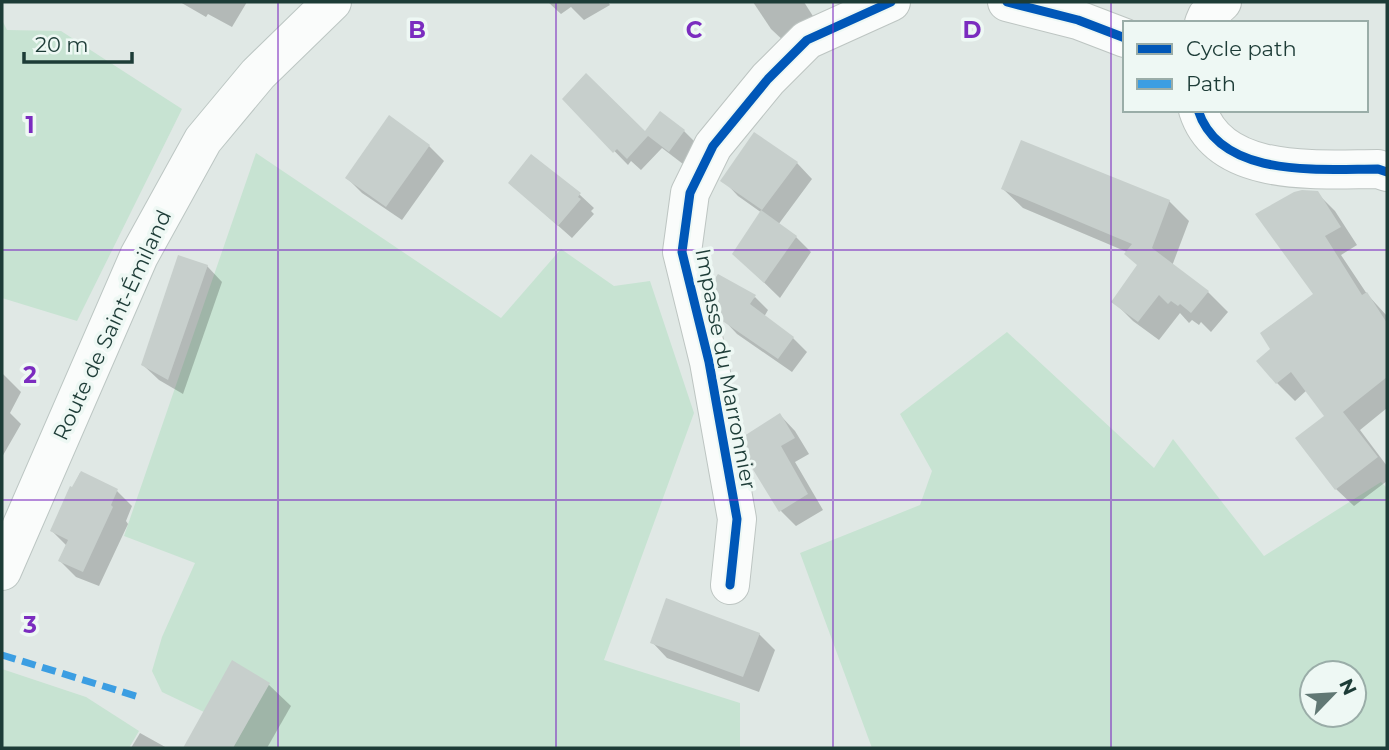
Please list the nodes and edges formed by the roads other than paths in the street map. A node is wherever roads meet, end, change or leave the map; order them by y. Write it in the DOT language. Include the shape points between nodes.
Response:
graph roads {
  1 [pos="332,2"];
  2 [pos="891,2"];
  3 [pos="1007,2"];
  4 [pos="1222,2"];
  5 [pos="1205,21"];
  6 [pos="1123,37"];
  7 [pos="1199,112"];
  8 [pos="1387,172"];
  9 [pos="2,571"];
  10 [pos="730,585"];
  1 -- 9 [label="street, Route de Saint-Émiland" via="258,74 204,140 139,256"];
  2 -- 10 [label="street, Impasse du Marronnier" via="807,40 713,146 690,193 682,252 709,362 737,519"];
  3 -- 6 [label="street"];
  4 -- 5 [label="street"];
  7 -- 8 [label="street" via="1202,123 1233,154 1271,166"];
}
